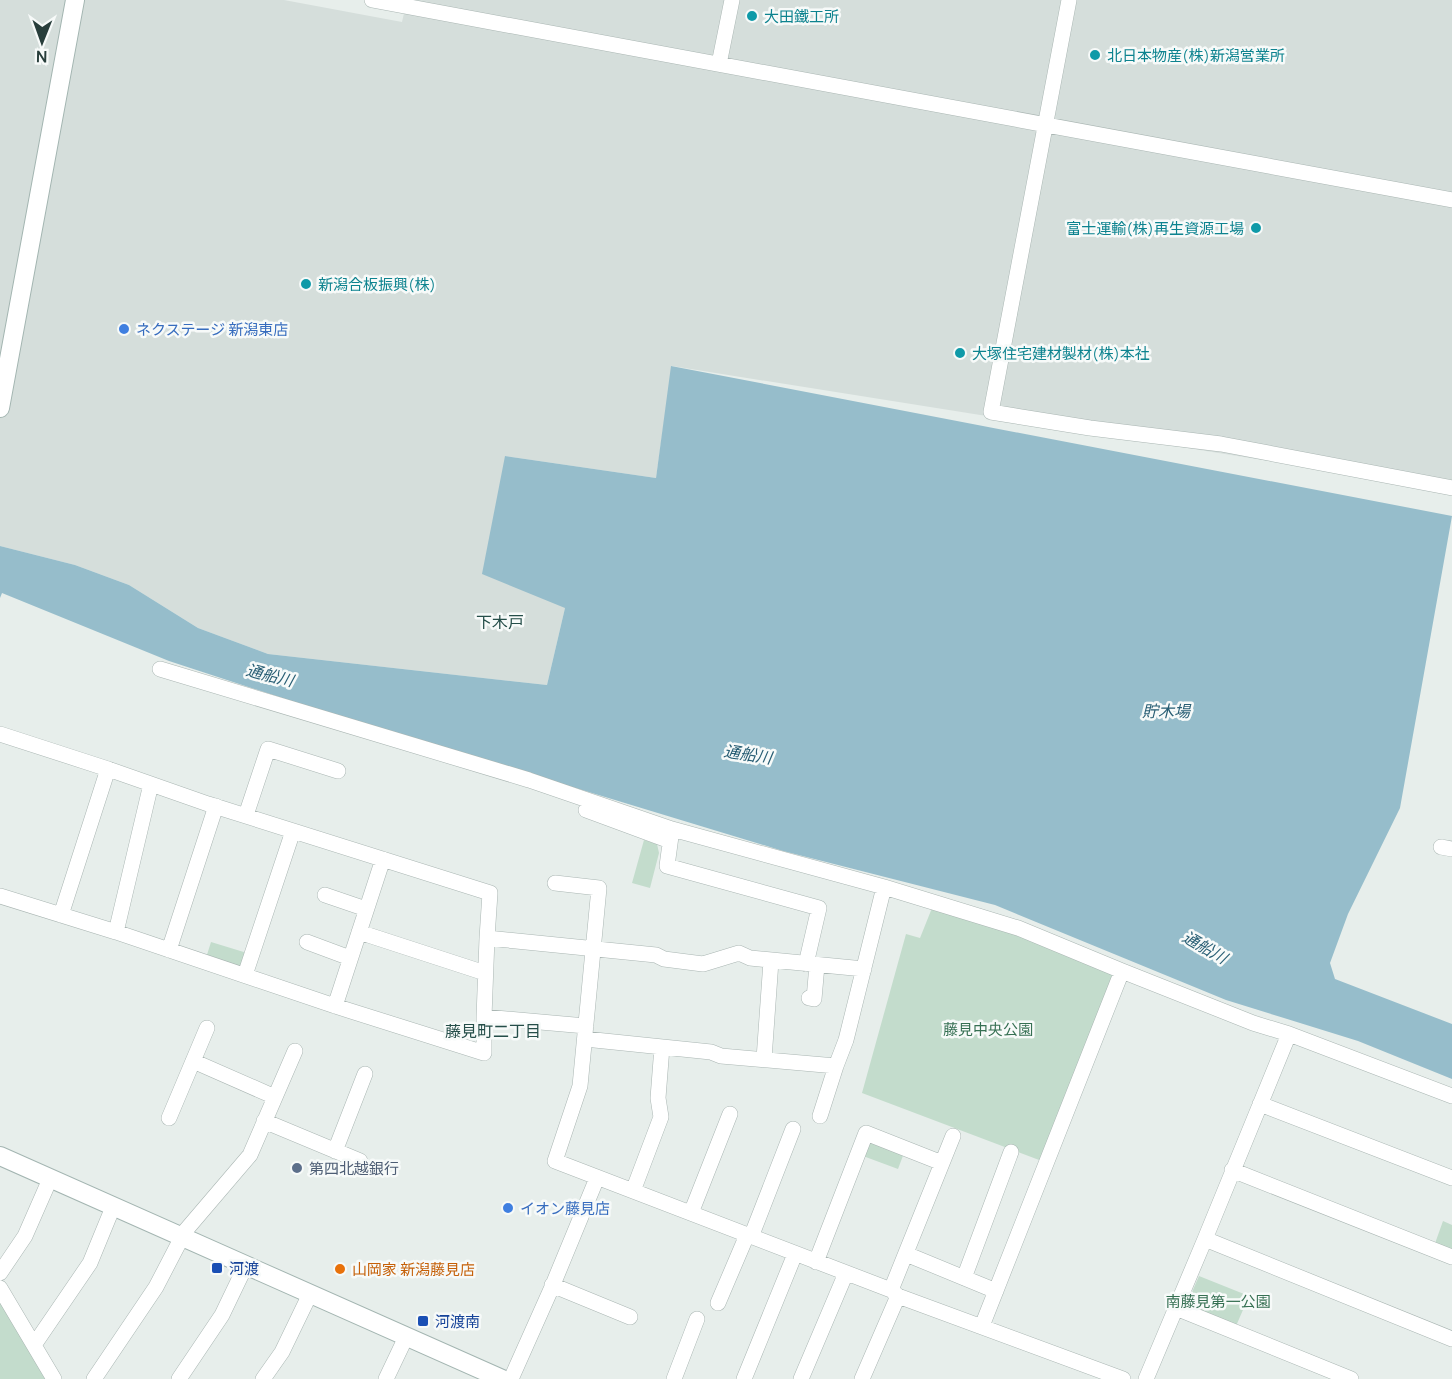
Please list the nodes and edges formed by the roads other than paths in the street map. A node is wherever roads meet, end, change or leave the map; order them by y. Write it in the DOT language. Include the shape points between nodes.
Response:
graph roads {
  1 [pos="75,0"];
  2 [pos="372,0"];
  3 [pos="732,0"];
  4 [pos="1069,0"];
  5 [pos="404,3"];
  6 [pos="720,64"];
  7 [pos="1046,125"];
  8 [pos="1452,200"];
  9 [pos="0,408"];
  10 [pos="1452,488"];
  11 [pos="160,669"];
  12 [pos="0,734"];
  13 [pos="108,769"];
  14 [pos="338,771"];
  15 [pos="151,784"];
  16 [pos="216,806"];
  17 [pos="246,815"];
  18 [pos="293,831"];
  19 [pos="671,835"];
  20 [pos="383,859"];
  21 [pos="555,883"];
  22 [pos="884,887"];
  23 [pos="325,895"];
  24 [pos="0,896"];
  25 [pos="366,909"];
  26 [pos="61,915"];
  27 [pos="359,932"];
  28 [pos="116,933"];
  29 [pos="487,938"];
  30 [pos="307,942"];
  31 [pos="593,948"];
  32 [pos="169,950"];
  33 [pos="350,958"];
  34 [pos="771,961"];
  35 [pos="811,965"];
  36 [pos="864,969"];
  37 [pos="1122,971"];
  38 [pos="485,973"];
  39 [pos="244,975"];
  40 [pos="809,998"];
  41 [pos="335,1005"];
  42 [pos="484,1017"];
  43 [pos="207,1028"];
  44 [pos="585,1033"];
  45 [pos="1289,1034"];
  46 [pos="662,1047"];
  47 [pos="295,1051"];
  48 [pos="764,1059"];
  49 [pos="193,1060"];
  50 [pos="836,1066"];
  51 [pos="365,1074"];
  52 [pos="1452,1096"];
  53 [pos="275,1097"];
  54 [pos="1260,1104"];
  55 [pos="730,1114"];
  56 [pos="820,1116"];
  57 [pos="169,1118"];
  58 [pos="264,1121"];
  59 [pos="793,1129"];
  60 [pos="953,1136"];
  61 [pos="335,1151"];
  62 [pos="1011,1152"];
  63 [pos="0,1156"];
  64 [pos="360,1161"];
  65 [pos="942,1163"];
  66 [pos="1232,1170"];
  67 [pos="597,1178"];
  68 [pos="1452,1178"];
  69 [pos="50,1179"];
  70 [pos="633,1191"];
  71 [pos="113,1207"];
  72 [pos="691,1213"];
  73 [pos="749,1236"];
  74 [pos="181,1237"];
  75 [pos="1205,1239"];
  76 [pos="795,1254"];
  77 [pos="906,1254"];
  78 [pos="1452,1257"];
  79 [pos="816,1262"];
  80 [pos="246,1265"];
  81 [pos="0,1273"];
  82 [pos="846,1273"];
  83 [pos="964,1278"];
  84 [pos="552,1285"];
  85 [pos="0,1288"];
  86 [pos="996,1291"];
  87 [pos="895,1293"];
  88 [pos="310,1294"];
  89 [pos="718,1303"];
  90 [pos="1176,1308"];
  91 [pos="630,1317"];
  92 [pos="697,1319"];
  93 [pos="982,1326"];
  94 [pos="406,1337"];
  95 [pos="1452,1339"];
  96 [pos="34,1345"];
  97 [pos="54,1379"];
  98 [pos="94,1379"];
  99 [pos="179,1379"];
  100 [pos="263,1379"];
  101 [pos="386,1379"];
  102 [pos="502,1379"];
  103 [pos="511,1379"];
  104 [pos="674,1379"];
  105 [pos="744,1379"];
  106 [pos="801,1379"];
  107 [pos="862,1379"];
  108 [pos="1123,1379"];
  109 [pos="1146,1379"];
  110 [pos="1351,1379"];
  1 -- 9 [label="street"];
  2 -- 5 [label="street"];
  3 -- 6 [label="street"];
  4 -- 7 [label="street"];
  5 -- 6 [label="street"];
  6 -- 7 [label="street"];
  7 -- 8 [label="street"];
  7 -- 10 [label="street" via="991,412 1221,444"];
  11 -- 19 [label="street" via="551,788"];
  12 -- 13 [label="street"];
  13 -- 15 [label="street"];
  13 -- 26 [label="street"];
  14 -- 17 [label="street" via="268,749"];
  15 -- 16 [label="street"];
  15 -- 28 [label="street"];
  16 -- 17 [label="street"];
  16 -- 32 [label="street"];
  17 -- 18 [label="street"];
  18 -- 20 [label="street"];
  18 -- 39 [label="street"];
  19 -- 22 [label="street"];
  19 -- 35 [label="street" via="667,866 819,908"];
  20 -- 25 [label="street"];
  20 -- 29 [label="street" via="490,893"];
  21 -- 31 [label="street" via="599,888"];
  22 -- 36 [label="street"];
  22 -- 37 [label="street" via="1018,928"];
  23 -- 25 [label="street"];
  24 -- 26 [label="street"];
  25 -- 27 [label="street"];
  26 -- 28 [label="street"];
  27 -- 33 [label="street"];
  27 -- 38 [label="street"];
  28 -- 32 [label="street"];
  29 -- 31 [label="street"];
  29 -- 38 [label="street"];
  30 -- 33 [label="street"];
  31 -- 34 [label="street" via="703,964 739,953"];
  31 -- 44 [label="street"];
  32 -- 39 [label="street"];
  33 -- 41 [label="street"];
  34 -- 35 [label="street"];
  34 -- 48 [label="street"];
  35 -- 36 [label="street"];
  35 -- 40 [label="street" via="814,999"];
  36 -- 50 [label="street"];
  37 -- 45 [label="street"];
  37 -- 86 [label="street"];
  38 -- 42 [label="street"];
  39 -- 41 [label="street"];
  41 -- 42 [label="street" via="484,1053"];
  42 -- 44 [label="street"];
  43 -- 49 [label="street"];
  44 -- 46 [label="street"];
  44 -- 67 [label="street" via="580,1086 555,1161"];
  45 -- 52 [label="street"];
  45 -- 54 [label="street"];
  46 -- 48 [label="street"];
  46 -- 70 [label="street" via="658,1098 661,1116"];
  47 -- 53 [label="street"];
  48 -- 50 [label="street"];
  49 -- 53 [label="street"];
  49 -- 57 [label="street"];
  50 -- 56 [label="street"];
  51 -- 61 [label="street"];
  53 -- 58 [label="street"];
  54 -- 66 [label="street"];
  54 -- 68 [label="street"];
  55 -- 72 [label="street"];
  58 -- 61 [label="street"];
  58 -- 74 [label="street" via="250,1155"];
  59 -- 73 [label="street"];
  60 -- 65 [label="street"];
  61 -- 64 [label="street"];
  62 -- 83 [label="street"];
  63 -- 69 [label="street"];
  65 -- 77 [label="street"];
  65 -- 79 [label="street" via="866,1133"];
  66 -- 75 [label="street"];
  66 -- 78 [label="street"];
  67 -- 70 [label="street"];
  67 -- 84 [label="street"];
  69 -- 71 [label="street"];
  69 -- 81 [label="street" via="25,1236"];
  70 -- 72 [label="street"];
  71 -- 74 [label="street"];
  71 -- 96 [label="street" via="90,1263"];
  72 -- 73 [label="street"];
  73 -- 76 [label="street"];
  73 -- 89 [label="street"];
  74 -- 80 [label="street"];
  74 -- 98 [label="street" via="156,1287"];
  75 -- 90 [label="street"];
  75 -- 95 [label="street"];
  76 -- 79 [label="street"];
  76 -- 105 [label="street"];
  77 -- 83 [label="street"];
  77 -- 87 [label="street"];
  79 -- 82 [label="street"];
  80 -- 88 [label="street"];
  80 -- 99 [label="street" via="222,1315"];
  82 -- 87 [label="street"];
  82 -- 106 [label="street"];
  83 -- 86 [label="street"];
  84 -- 91 [label="street"];
  84 -- 103 [label="street"];
  85 -- 96 [label="street"];
  86 -- 93 [label="street"];
  87 -- 93 [label="street"];
  87 -- 107 [label="street"];
  88 -- 94 [label="street"];
  88 -- 100 [label="street" via="282,1352"];
  90 -- 109 [label="street"];
  90 -- 110 [label="street"];
  92 -- 104 [label="street"];
  93 -- 108 [label="street"];
  94 -- 101 [label="street"];
  94 -- 102 [label="street"];
  96 -- 97 [label="street"];
}
